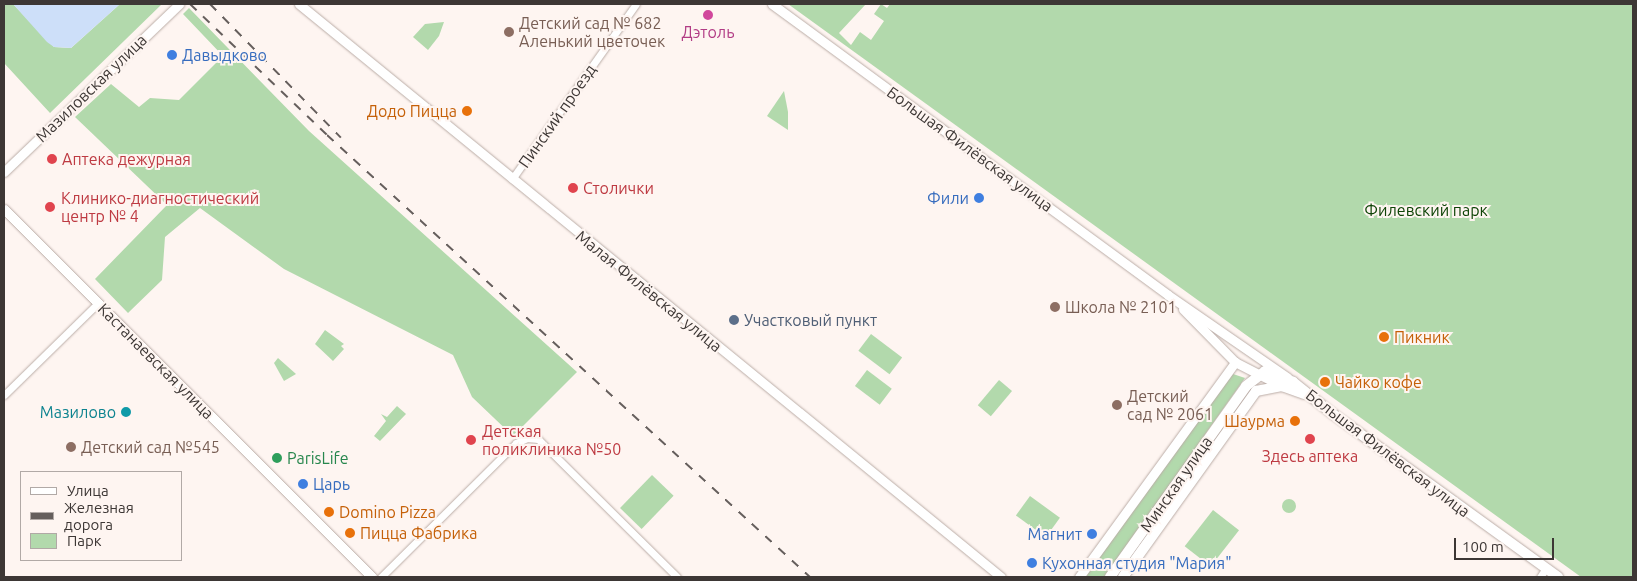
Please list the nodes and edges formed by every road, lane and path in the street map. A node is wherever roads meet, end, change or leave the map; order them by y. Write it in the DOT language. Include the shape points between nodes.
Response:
graph roads {
  1 [pos="179,4"];
  2 [pos="299,4"];
  3 [pos="636,4"];
  4 [pos="772,4"];
  5 [pos="4,172"];
  6 [pos="512,179"];
  7 [pos="4,209"];
  8 [pos="1168,295"];
  9 [pos="98,303"];
  10 [pos="1244,346"];
  11 [pos="1240,364"];
  12 [pos="1260,373"];
  13 [pos="1293,382"];
  14 [pos="1246,386"];
  15 [pos="1282,386"];
  16 [pos="1256,391"];
  17 [pos="4,395"];
  18 [pos="1309,396"];
  19 [pos="1543,573"];
  20 [pos="372,577"];
  21 [pos="381,577"];
  22 [pos="677,577"];
  23 [pos="1000,577"];
  24 [pos="1079,577"];
  25 [pos="1110,577"];
  26 [pos="1122,577"];
  27 [pos="1558,577"];
  1 -- 5 [label="street, Мазиловская улица"];
  2 -- 6 [label="street, Малая Филёвская улица"];
  3 -- 6 [label="street, Пинский проезд"];
  4 -- 8 [label="street, Большая Филёвская улица"];
  6 -- 23 [label="street, Малая Филёвская улица"];
  7 -- 9 [label="street, Кастанаевская улица"];
  8 -- 10 [label="street, Большая Филёвская улица"];
  8 -- 11 [label="street, Большая Филёвская улица"];
  9 -- 17 [label="street"];
  9 -- 20 [label="street, Кастанаевская улица"];
  10 -- 12 [label="street, Большая Филёвская улица"];
  10 -- 13 [label="street, Большая Филёвская улица"];
  11 -- 12 [label="street, Большая Филёвская улица"];
  11 -- 14 [label="street"];
  11 -- 24 [label="street, Минская улица"];
  12 -- 13 [label="main road" via="1268,372"];
  12 -- 14 [label="main road, Минская улица"];
  12 -- 15 [label="street, Большая Филёвская улица"];
  12 -- 16 [label="street"];
  13 -- 18 [label="main road, Большая Филёвская улица"];
  14 -- 25 [label="main road, Минская улица"];
  15 -- 16 [label="main road"];
  15 -- 18 [label="main road"];
  16 -- 26 [label="main road, Минская улица"];
  18 -- 19 [label="main road, Большая Филёвская улица"];
  19 -- 27 [label="main road, Большая Филёвская улица"];
  21 -- 22 [label="street" via="516,443 527,438 538,439"];
}
